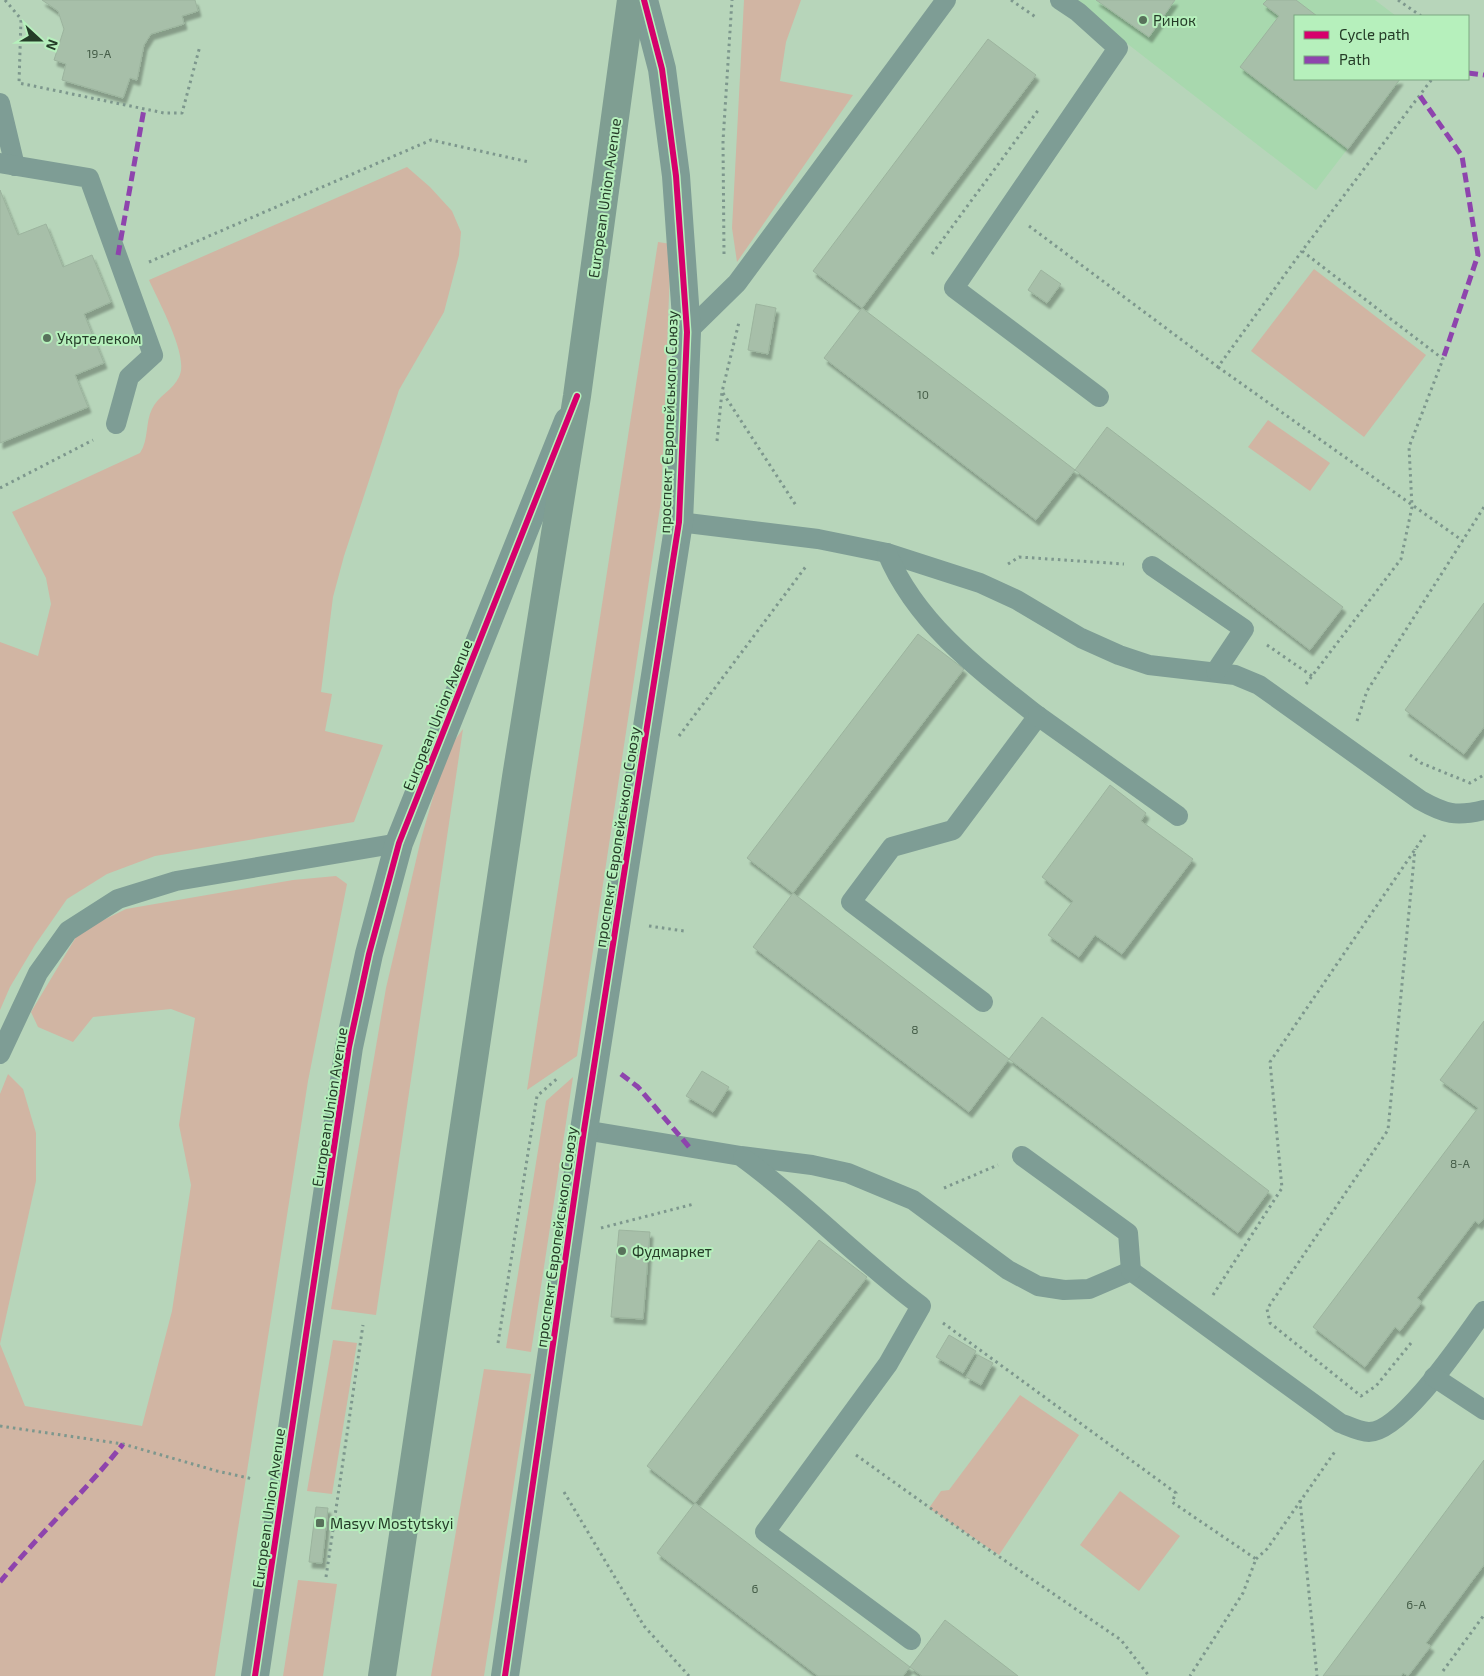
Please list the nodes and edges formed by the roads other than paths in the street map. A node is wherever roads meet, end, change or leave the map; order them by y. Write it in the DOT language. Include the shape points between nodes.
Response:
graph roads {
  1 [pos="631,0"];
  2 [pos="644,0"];
  3 [pos="946,0"];
  4 [pos="1060,0"];
  5 [pos="0,103"];
  6 [pos="8,165"];
  7 [pos="687,332"];
  8 [pos="578,396"];
  9 [pos="1098,397"];
  10 [pos="116,424"];
  11 [pos="679,522"];
  12 [pos="887,553"];
  13 [pos="1152,566"];
  14 [pos="1216,672"];
  15 [pos="1038,716"];
  16 [pos="1484,810"];
  17 [pos="1178,816"];
  18 [pos="399,843"];
  19 [pos="983,1002"];
  20 [pos="0,1054"];
  21 [pos="584,1130"];
  22 [pos="741,1156"];
  23 [pos="1022,1156"];
  24 [pos="1131,1271"];
  25 [pos="1484,1312"];
  26 [pos="1434,1377"];
  27 [pos="1484,1410"];
  28 [pos="911,1640"];
  29 [pos="255,1676"];
  30 [pos="382,1676"];
  31 [pos="505,1676"];
  1 -- 8 [label="main road, European Union Avenue"];
  2 -- 7 [label="street, проспект Європейського Союзу" via="662,69 676,176"];
  3 -- 7 [label="lane" via="737,283"];
  4 -- 9 [label="lane" via="1118,48 954,288"];
  5 -- 6 [label="lane"];
  6 -- 10 [label="lane" via="89,178 153,356 129,377"];
  7 -- 11 [label="street, проспект Європейського Союзу"];
  8 -- 18 [label="street, European Union Avenue"];
  8 -- 30 [label="main road, European Union Avenue" via="516,777"];
  11 -- 12 [label="lane" via="818,539"];
  11 -- 21 [label="street, проспект Європейського Союзу"];
  12 -- 14 [label="lane" via="980,583 1119,655 1149,665"];
  12 -- 15 [label="lane" via="917,607 974,665"];
  13 -- 14 [label="lane" via="1244,629"];
  14 -- 16 [label="lane" via="1235,675 1259,685 1420,800 1442,812 1468,814"];
  15 -- 17 [label="lane"];
  15 -- 19 [label="lane" via="953,830 892,847 851,902"];
  18 -- 20 [label="lane" via="176,881 118,899 68,931 38,973"];
  18 -- 29 [label="street, European Union Avenue" via="349,1046"];
  21 -- 22 [label="lane"];
  21 -- 31 [label="street, проспект Європейського Союзу"];
  22 -- 24 [label="lane" via="848,1173 913,1200 1008,1270 1038,1286 1089,1289"];
  22 -- 28 [label="lane" via="920,1306 888,1364 765,1532"];
  23 -- 24 [label="lane" via="1128,1233"];
  24 -- 26 [label="lane" via="1340,1423 1369,1432 1387,1428"];
  25 -- 26 [label="lane"];
  26 -- 27 [label="lane"];
}
